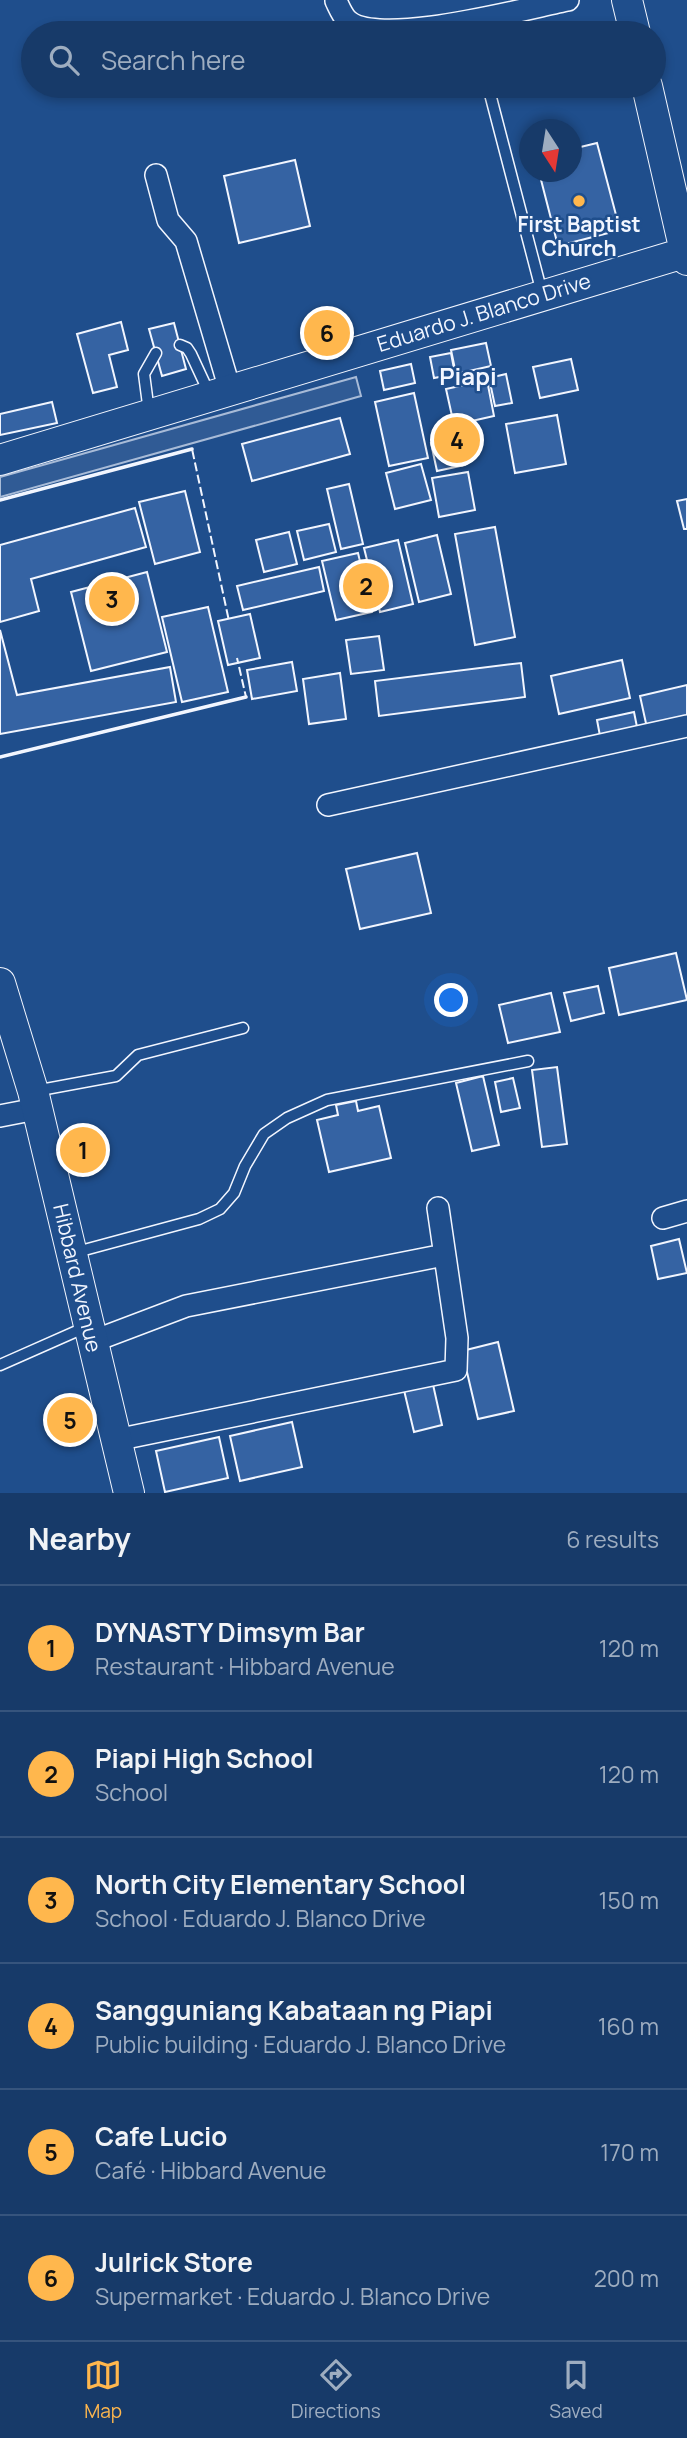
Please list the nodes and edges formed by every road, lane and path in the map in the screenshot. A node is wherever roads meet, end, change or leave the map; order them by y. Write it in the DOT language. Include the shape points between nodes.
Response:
graph roads {
  1 [pos="568,0"];
  2 [pos="627,0"];
  3 [pos="336,1"];
  4 [pos="498,7"];
  5 [pos="349,21"];
  6 [pos="449,21"];
  7 [pos="632,21"];
  8 [pos="491,98"];
  9 [pos="650,98"];
  10 [pos="156,175"];
  11 [pos="687,255"];
  12 [pos="542,296"];
  13 [pos="180,345"];
  14 [pos="156,353"];
  15 [pos="220,393"];
  16 [pos="150,414"];
  17 [pos="0,460"];
  18 [pos="687,726"];
  19 [pos="328,805"];
  20 [pos="0,983"];
  21 [pos="243,1028"];
  22 [pos="528,1061"];
  23 [pos="34,1100"];
  24 [pos="0,1116"];
  25 [pos="438,1208"];
  26 [pos="687,1211"];
  27 [pos="663,1218"];
  28 [pos="73,1253"];
  29 [pos="444,1255"];
  30 [pos="90,1334"];
  31 [pos="0,1365"];
  32 [pos="116,1440"];
  33 [pos="129,1493"];
  1 -- 4 [label="street"];
  2 -- 7 [label="main road"];
  3 -- 5 [label="street"];
  4 -- 6 [label="street"];
  8 -- 12 [label="lane"];
  9 -- 11 [label="main road"];
  10 -- 15 [label="street" via="168,220 186,241"];
  11 -- 12 [label="main road, Eduardo J. Blanco Drive"];
  12 -- 15 [label="main road, Eduardo J. Blanco Drive"];
  13 -- 15 [label="lane"];
  14 -- 16 [label="lane" via="144,374"];
  15 -- 16 [label="main road, Eduardo J. Blanco Drive"];
  16 -- 17 [label="main road, Eduardo J. Blanco Drive"];
  18 -- 19 [label="street"];
  20 -- 23 [label="main road, Hibbard Avenue"];
  21 -- 23 [label="lane" via="138,1055 116,1076"];
  22 -- 28 [label="lane" via="327,1100 264,1134 234,1193 220,1209 200,1219"];
  23 -- 24 [label="street"];
  23 -- 28 [label="main road, Hibbard Avenue"];
  25 -- 29 [label="street"];
  26 -- 27 [label="street"];
  28 -- 30 [label="main road, Hibbard Avenue"];
  29 -- 30 [label="street" via="186,1306"];
  29 -- 32 [label="street" via="457,1338 456,1370"];
  30 -- 31 [label="lane"];
  30 -- 32 [label="main road, Hibbard Avenue"];
  32 -- 33 [label="main road, Hibbard Avenue"];
}
